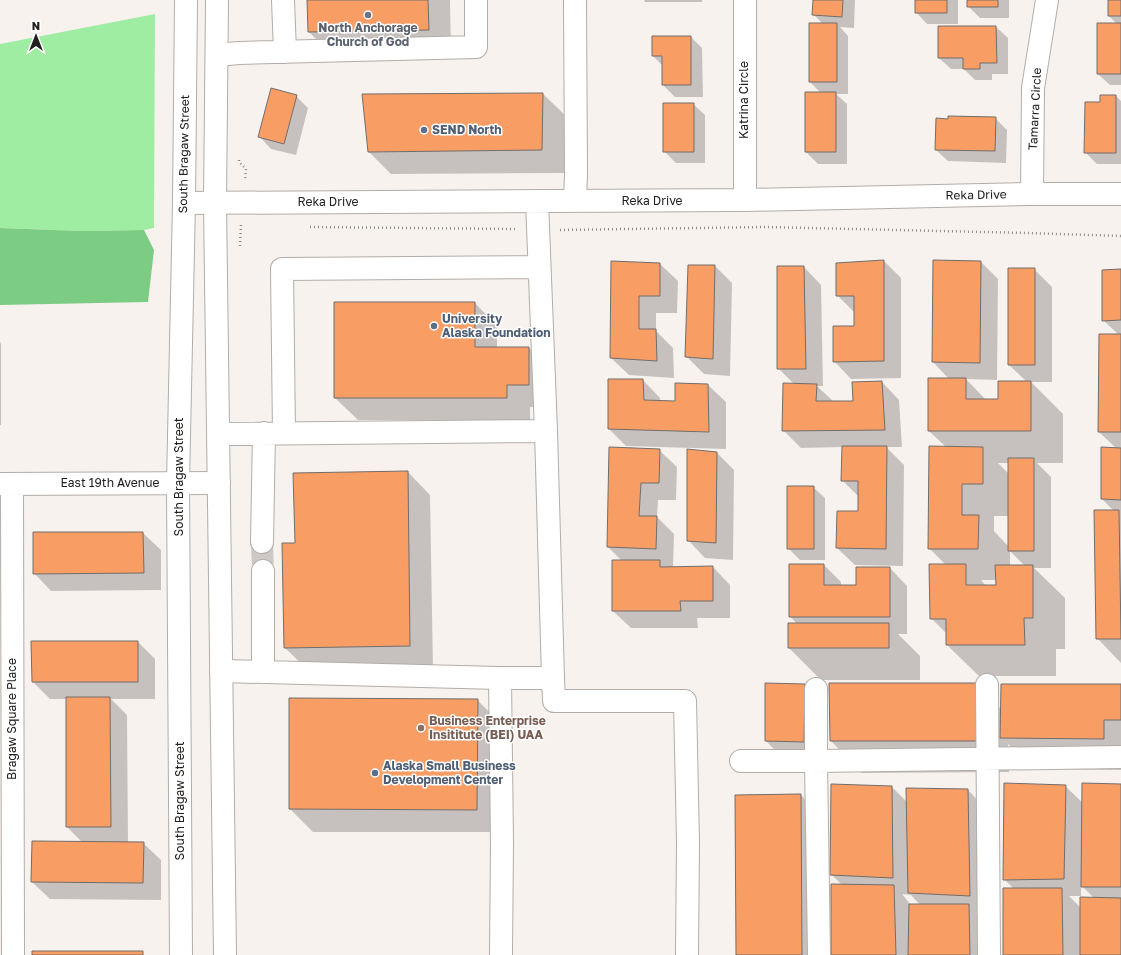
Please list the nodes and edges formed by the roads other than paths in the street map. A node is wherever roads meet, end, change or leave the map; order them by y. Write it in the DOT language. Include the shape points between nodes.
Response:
graph roads {
  1 [pos="186,0"];
  2 [pos="217,0"];
  3 [pos="283,0"];
  4 [pos="476,0"];
  5 [pos="575,0"];
  6 [pos="745,0"];
  7 [pos="1046,0"];
  8 [pos="285,52"];
  9 [pos="217,55"];
  10 [pos="1032,194"];
  11 [pos="1121,194"];
  12 [pos="745,200"];
  13 [pos="537,201"];
  14 [pos="575,201"];
  15 [pos="184,203"];
  16 [pos="216,203"];
  17 [pos="539,267"];
  18 [pos="546,431"];
  19 [pos="274,433"];
  20 [pos="219,434"];
  21 [pos="178,483"];
  22 [pos="219,483"];
  23 [pos="6,484"];
  24 [pos="262,542"];
  25 [pos="263,571"];
  26 [pos="221,671"];
  27 [pos="262,672"];
  28 [pos="500,678"];
  29 [pos="553,678"];
  30 [pos="987,685"];
  31 [pos="816,689"];
  32 [pos="1121,757"];
  33 [pos="987,759"];
  34 [pos="741,761"];
  35 [pos="816,761"];
  36 [pos="13,955"];
  37 [pos="181,955"];
  38 [pos="225,955"];
  39 [pos="500,955"];
  40 [pos="687,955"];
  41 [pos="820,955"];
  42 [pos="989,955"];
  1 -- 15 [label="street, South Bragaw Street"];
  2 -- 9 [label="street"];
  3 -- 8 [label="street"];
  4 -- 8 [label="street" via="476,47"];
  5 -- 14 [label="street"];
  6 -- 12 [label="street, Katrina Circle"];
  7 -- 10 [label="street, Tamarra Circle" via="1033,88"];
  8 -- 9 [label="street"];
  9 -- 16 [label="street"];
  10 -- 11 [label="street, Reka Drive"];
  10 -- 12 [label="street, Reka Drive"];
  12 -- 14 [label="street, Reka Drive"];
  13 -- 14 [label="street, Reka Drive"];
  13 -- 16 [label="street, Reka Drive"];
  13 -- 17 [label="street"];
  15 -- 16 [label="street, Reka Drive"];
  15 -- 21 [label="street, South Bragaw Street"];
  16 -- 20 [label="street"];
  17 -- 18 [label="street"];
  17 -- 19 [label="street" via="282,268"];
  18 -- 19 [label="street"];
  18 -- 29 [label="street"];
  19 -- 20 [label="street"];
  19 -- 24 [label="street"];
  20 -- 22 [label="street"];
  21 -- 22 [label="street, East 19th Avenue"];
  21 -- 23 [label="street, East 19th Avenue"];
  21 -- 37 [label="street, South Bragaw Street"];
  22 -- 26 [label="street"];
  23 -- 36 [label="street, Bragaw Square Place"];
  25 -- 27 [label="street"];
  26 -- 27 [label="street"];
  26 -- 38 [label="street"];
  27 -- 28 [label="street"];
  28 -- 29 [label="street"];
  28 -- 39 [label="street"];
  29 -- 40 [label="street" via="554,701 685,701"];
  30 -- 33 [label="street"];
  31 -- 35 [label="street"];
  32 -- 33 [label="street"];
  33 -- 35 [label="street"];
  33 -- 42 [label="street"];
  34 -- 35 [label="street"];
  35 -- 41 [label="street"];
}
